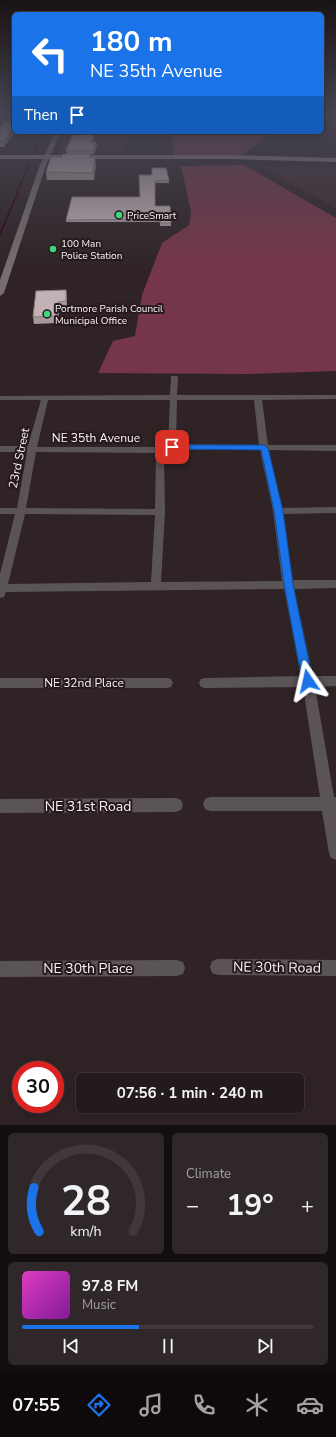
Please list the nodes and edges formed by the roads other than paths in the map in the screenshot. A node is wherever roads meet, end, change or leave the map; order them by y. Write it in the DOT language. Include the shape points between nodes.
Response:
graph roads {
  1 [pos="43,166"];
  2 [pos="0,293"];
  3 [pos="174,378"];
  4 [pos="173,397"];
  5 [pos="258,397"];
  6 [pos="336,397"];
  7 [pos="0,398"];
  8 [pos="45,398"];
  9 [pos="172,447"];
  10 [pos="264,448"];
  11 [pos="336,448"];
  12 [pos="0,449"];
  13 [pos="32,449"];
  14 [pos="160,450"];
  15 [pos="21,510"];
  16 [pos="336,510"];
  17 [pos="0,511"];
  18 [pos="278,511"];
  19 [pos="160,512"];
  20 [pos="288,584"];
  21 [pos="336,584"];
  22 [pos="156,585"];
  23 [pos="0,590"];
  24 [pos="308,681"];
  25 [pos="336,681"];
  26 [pos="167,682"];
  27 [pos="0,683"];
  28 [pos="205,683"];
  29 [pos="210,804"];
  30 [pos="332,804"];
  31 [pos="176,805"];
  32 [pos="0,806"];
  33 [pos="336,853"];
  34 [pos="218,966"];
  35 [pos="177,968"];
  36 [pos="336,968"];
  37 [pos="0,969"];
  1 -- 2 [label="street"];
  3 -- 4 [label="street"];
  4 -- 5 [label="street"];
  4 -- 8 [label="street"];
  4 -- 9 [label="street"];
  5 -- 6 [label="street"];
  5 -- 10 [label="street"];
  7 -- 8 [label="street"];
  8 -- 13 [label="street, 23rd Street"];
  9 -- 10 [label="street, NE 35th Avenue"];
  9 -- 14 [label="street, NE 35th Avenue"];
  10 -- 11 [label="street, NE 35th Avenue"];
  10 -- 18 [label="street"];
  12 -- 13 [label="street, NE 35th Avenue"];
  13 -- 14 [label="street, NE 35th Avenue"];
  13 -- 15 [label="street, 23rd Street"];
  14 -- 19 [label="street"];
  15 -- 17 [label="street"];
  15 -- 19 [label="street"];
  15 -- 23 [label="street, 23rd Street"];
  16 -- 18 [label="street"];
  18 -- 20 [label="street"];
  19 -- 22 [label="street"];
  20 -- 21 [label="street"];
  20 -- 22 [label="street"];
  20 -- 24 [label="street"];
  22 -- 23 [label="street"];
  24 -- 25 [label="street"];
  24 -- 28 [label="street"];
  24 -- 30 [label="street"];
  26 -- 27 [label="street, NE 32nd Place"];
  29 -- 30 [label="street"];
  30 -- 33 [label="street"];
  31 -- 32 [label="street, NE 31st Road"];
  34 -- 36 [label="street, NE 30th Road"];
  35 -- 37 [label="street, NE 30th Place"];
}
